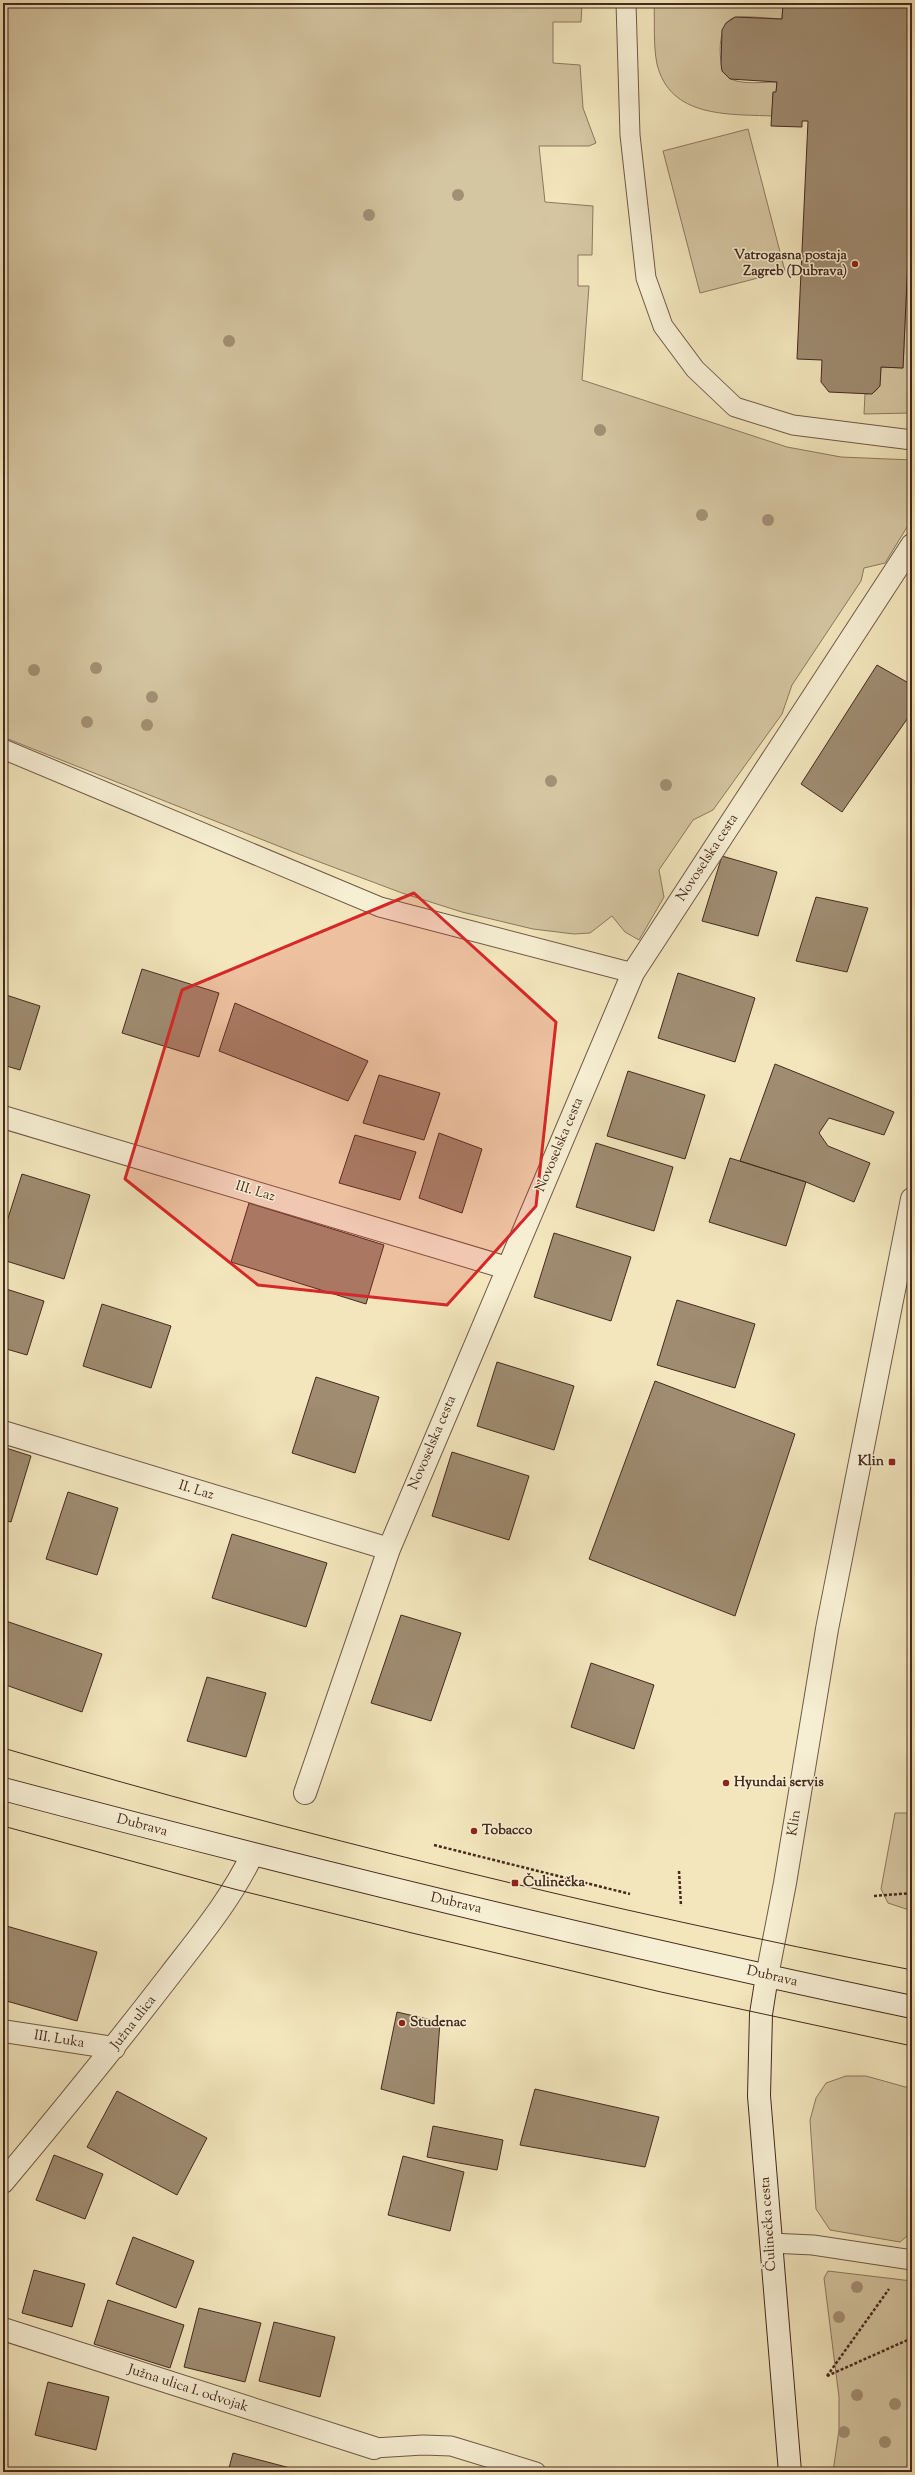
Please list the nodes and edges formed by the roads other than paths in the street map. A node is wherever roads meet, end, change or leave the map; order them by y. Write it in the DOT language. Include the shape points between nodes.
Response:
graph roads {
  1 [pos="626,3"];
  2 [pos="912,440"];
  3 [pos="912,545"];
  4 [pos="3,750"];
  5 [pos="633,973"];
  6 [pos="3,1117"];
  7 [pos="912,1199"];
  8 [pos="508,1268"];
  9 [pos="3,1432"];
  10 [pos="389,1549"];
  11 [pos="3,1789"];
  12 [pos="305,1793"];
  13 [pos="252,1855"];
  14 [pos="767,1976"];
  15 [pos="912,2007"];
  16 [pos="3,2031"];
  17 [pos="114,2048"];
  18 [pos="3,2182"];
  19 [pos="770,2244"];
  20 [pos="909,2259"];
  21 [pos="3,2329"];
  22 [pos="374,2448"];
  23 [pos="536,2472"];
  24 [pos="790,2472"];
  1 -- 2 [label="lane" via="630,135 645,271 663,326 695,369 735,407 793,425"];
  3 -- 5 [label="street, Novoselska cesta"];
  4 -- 5 [label="lane" via="380,907"];
  5 -- 8 [label="street, Novoselska cesta"];
  6 -- 8 [label="street, III. Laz"];
  7 -- 14 [label="street, Klin" via="827,1629"];
  8 -- 10 [label="street, Novoselska cesta"];
  9 -- 10 [label="street, II. Laz"];
  10 -- 12 [label="street, Novoselska cesta"];
  11 -- 13 [label="street, Dubrava"];
  13 -- 14 [label="street, Dubrava"];
  13 -- 17 [label="street, Južna ulica" via="243,1875 218,1912"];
  14 -- 15 [label="street, Dubrava"];
  14 -- 19 [label="street, Čulinečka cesta" via="761,2014 759,2082"];
  16 -- 17 [label="street, III. Luka"];
  17 -- 18 [label="street, Južna ulica"];
  19 -- 20 [label="lane" via="813,2245"];
  19 -- 24 [label="street, Čulinečka cesta"];
  21 -- 22 [label="street, Južna ulica I. odvojak"];
  22 -- 23 [label="lane" via="408,2445 451,2446"];
}
